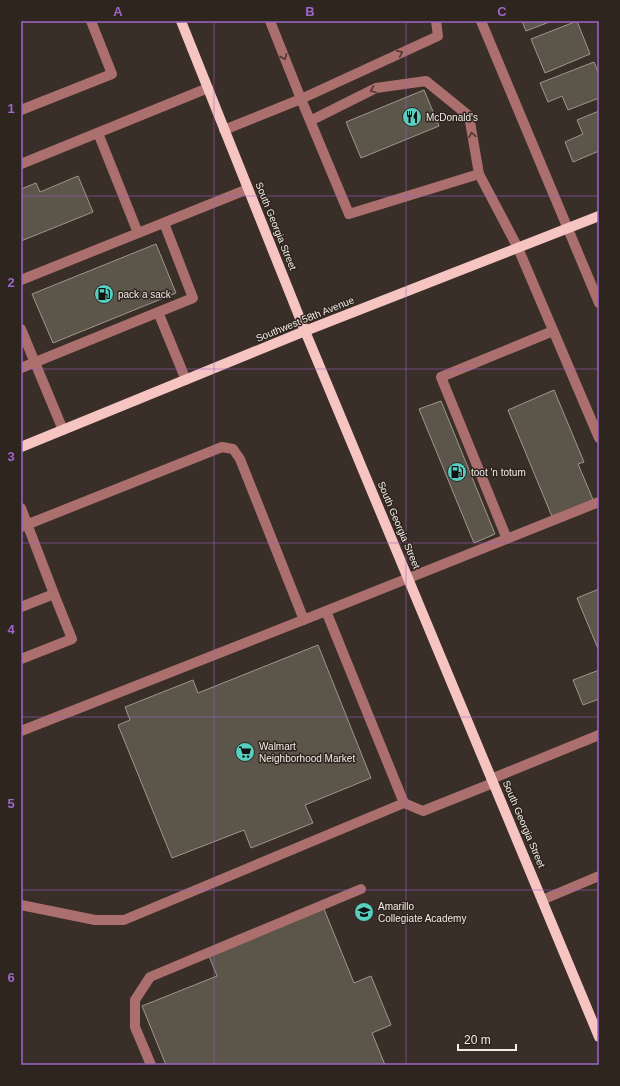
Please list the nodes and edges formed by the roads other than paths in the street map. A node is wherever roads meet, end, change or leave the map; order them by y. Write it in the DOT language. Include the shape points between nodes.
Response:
graph roads {
  1 [pos="91,21"];
  2 [pos="181,21"];
  3 [pos="270,21"];
  4 [pos="436,21"];
  5 [pos="481,21"];
  6 [pos="208,88"];
  7 [pos="301,99"];
  8 [pos="21,110"];
  9 [pos="310,121"];
  10 [pos="224,130"];
  11 [pos="98,133"];
  12 [pos="21,164"];
  13 [pos="479,174"];
  14 [pos="248,189"];
  15 [pos="599,216"];
  16 [pos="164,223"];
  17 [pos="568,228"];
  18 [pos="138,233"];
  19 [pos="518,248"];
  20 [pos="21,280"];
  21 [pos="599,303"];
  22 [pos="158,312"];
  23 [pos="21,329"];
  24 [pos="305,331"];
  25 [pos="554,331"];
  26 [pos="35,362"];
  27 [pos="21,368"];
  28 [pos="186,380"];
  29 [pos="63,430"];
  30 [pos="599,438"];
  31 [pos="21,447"];
  32 [pos="599,502"];
  33 [pos="21,508"];
  34 [pos="24,526"];
  35 [pos="507,539"];
  36 [pos="409,579"];
  37 [pos="54,594"];
  38 [pos="21,606"];
  39 [pos="326,611"];
  40 [pos="304,620"];
  41 [pos="21,659"];
  42 [pos="21,730"];
  43 [pos="599,735"];
  44 [pos="492,781"];
  45 [pos="404,803"];
  46 [pos="599,876"];
  47 [pos="361,889"];
  48 [pos="542,900"];
  49 [pos="21,905"];
  50 [pos="599,1037"];
  51 [pos="152,1065"];
  1 -- 8 [label="lane" via="112,74"];
  2 -- 6 [label="main road, South Georgia Street"];
  3 -- 7 [label="lane, one-way"];
  7 -- 4 [label="lane, one-way" via="438,36"];
  5 -- 17 [label="lane"];
  6 -- 10 [label="main road, South Georgia Street"];
  6 -- 11 [label="lane"];
  7 -- 9 [label="lane"];
  7 -- 10 [label="lane"];
  9 -- 13 [label="lane" via="349,214"];
  13 -- 9 [label="lane, one-way" via="469,116 426,81 376,88"];
  10 -- 14 [label="main road, South Georgia Street"];
  11 -- 12 [label="lane"];
  11 -- 18 [label="lane"];
  13 -- 19 [label="lane"];
  14 -- 16 [label="lane"];
  14 -- 24 [label="main road, South Georgia Street"];
  15 -- 17 [label="main road, Southwest 58th Avenue"];
  16 -- 18 [label="lane"];
  16 -- 22 [label="lane" via="193,298"];
  17 -- 19 [label="main road, Southwest 58th Avenue"];
  17 -- 21 [label="lane"];
  18 -- 20 [label="lane"];
  19 -- 24 [label="main road, Southwest 58th Avenue"];
  19 -- 25 [label="lane"];
  22 -- 26 [label="lane"];
  22 -- 28 [label="lane"];
  23 -- 26 [label="lane"];
  24 -- 28 [label="main road, Southwest 58th Avenue"];
  24 -- 36 [label="main road, South Georgia Street"];
  25 -- 30 [label="lane"];
  25 -- 35 [label="lane" via="441,377"];
  26 -- 27 [label="lane"];
  26 -- 29 [label="lane"];
  28 -- 29 [label="main road, Southwest 58th Avenue"];
  29 -- 31 [label="main road, Southwest 58th Avenue"];
  32 -- 35 [label="lane"];
  33 -- 34 [label="lane"];
  34 -- 37 [label="lane"];
  34 -- 40 [label="lane" via="222,447 233,449 240,459"];
  35 -- 36 [label="lane"];
  36 -- 39 [label="lane"];
  36 -- 44 [label="main road, South Georgia Street"];
  37 -- 38 [label="lane"];
  37 -- 41 [label="lane" via="72,640"];
  39 -- 40 [label="lane"];
  39 -- 45 [label="lane"];
  40 -- 42 [label="lane"];
  43 -- 44 [label="lane"];
  44 -- 45 [label="lane" via="423,811"];
  44 -- 48 [label="main road, South Georgia Street"];
  45 -- 49 [label="lane" via="124,920 95,920"];
  46 -- 48 [label="lane"];
  47 -- 51 [label="lane" via="150,977 135,1000 135,1027"];
  48 -- 50 [label="main road, South Georgia Street"];
}
